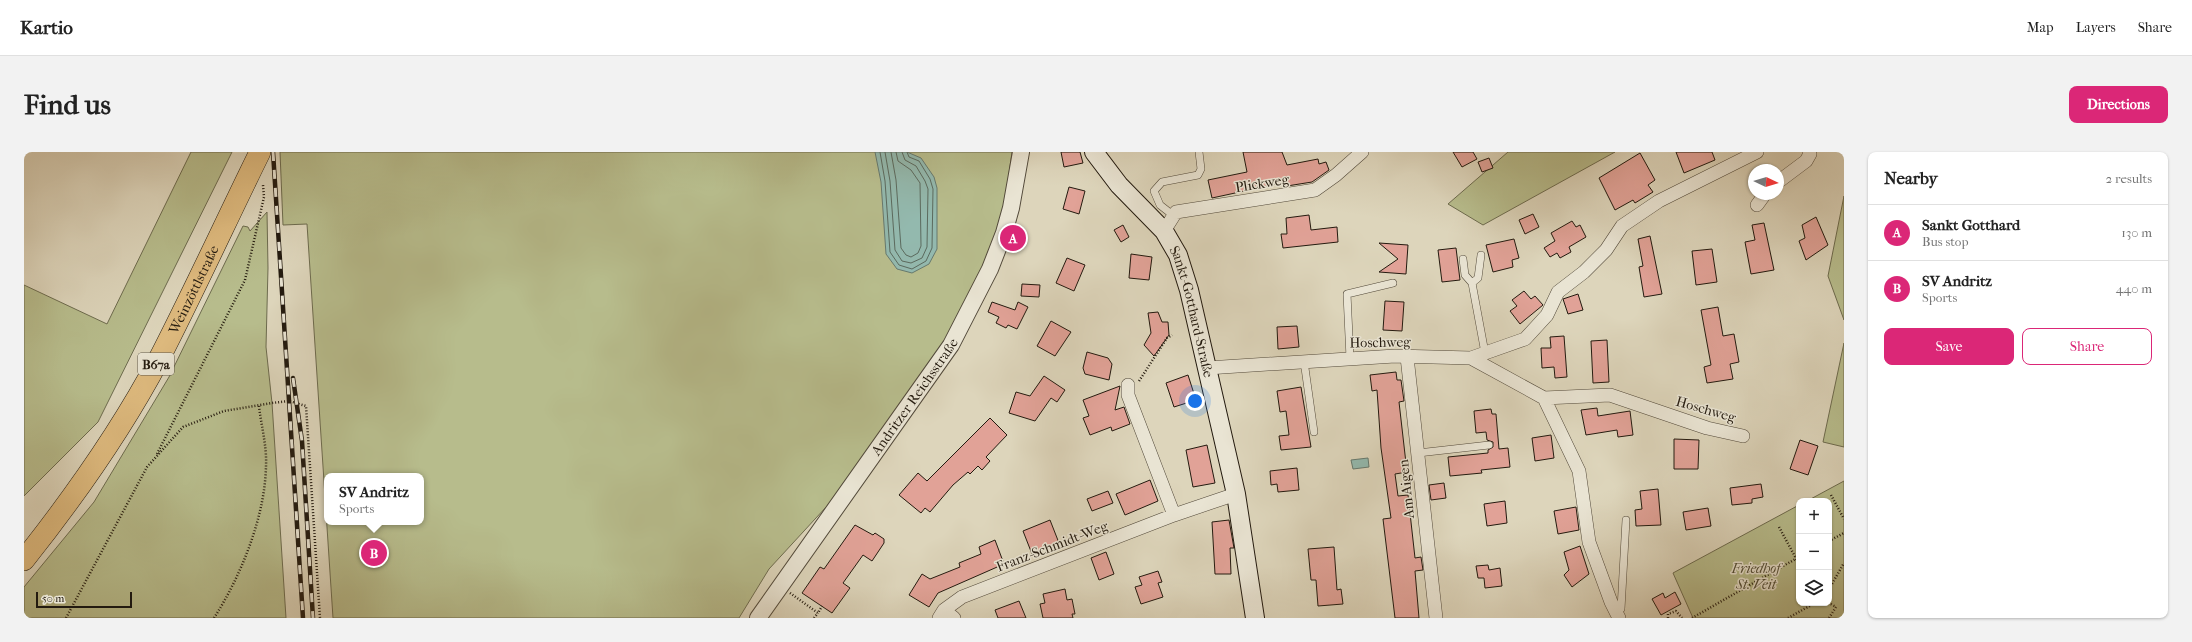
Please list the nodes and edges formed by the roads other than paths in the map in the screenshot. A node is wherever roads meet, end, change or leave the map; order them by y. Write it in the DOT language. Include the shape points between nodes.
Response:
graph roads {
  1 [pos="260,152"];
  2 [pos="1021,152"];
  3 [pos="1094,152"];
  4 [pos="1199,152"];
  5 [pos="1362,152"];
  6 [pos="1757,152"];
  7 [pos="1809,152"];
  8 [pos="1784,178"];
  9 [pos="1761,200"];
  10 [pos="1758,205"];
  11 [pos="1174,216"];
  12 [pos="1164,231"];
  13 [pos="1481,255"];
  14 [pos="1463,259"];
  15 [pos="1393,283"];
  16 [pos="1472,284"];
  17 [pos="1485,353"];
  18 [pos="1407,357"];
  19 [pos="1350,358"];
  20 [pos="1471,358"];
  21 [pos="1304,361"];
  22 [pos="1207,368"];
  23 [pos="1128,385"];
  24 [pos="1544,398"];
  25 [pos="1314,432"];
  26 [pos="1744,436"];
  27 [pos="1489,445"];
  28 [pos="1418,453"];
  29 [pos="1236,494"];
  30 [pos="1174,515"];
  31 [pos="1626,520"];
  32 [pos="24,560"];
  33 [pos="1618,615"];
  34 [pos="946,616"];
  35 [pos="758,618"];
  36 [pos="1255,618"];
  37 [pos="1436,618"];
  1 -- 32 [label="main road, Weinzöttlstraße / B67a" via="154,366 115,434 76,492"];
  2 -- 35 [label="street, Andritzer Reichsstraße" via="1004,233 990,269 951,345"];
  3 -- 12 [label="main road, Sankt-Gotthard-Straße" via="1119,185"];
  4 -- 11 [label="lane" via="1201,169 1198,175 1162,182 1154,191 1160,205"];
  5 -- 11 [label="street, Plickweg" via="1314,190 1176,212"];
  6 -- 17 [label="street" via="1659,201 1622,226 1606,250 1584,272 1558,292 1547,315 1525,339"];
  7 -- 8 [label="street" via="1806,161"];
  9 -- 10 [label="street"];
  11 -- 12 [label="street"];
  12 -- 22 [label="main road, Sankt-Gotthard-Straße" via="1184,270"];
  13 -- 16 [label="lane" via="1478,278"];
  14 -- 16 [label="lane" via="1465,274"];
  15 -- 19 [label="lane" via="1347,294"];
  16 -- 17 [label="lane"];
  17 -- 20 [label="street"];
  18 -- 19 [label="street, Hoschweg"];
  18 -- 20 [label="street, Hoschweg"];
  18 -- 28 [label="street, Am Aigen"];
  19 -- 21 [label="street, Hoschweg"];
  20 -- 24 [label="street, Hoschweg"];
  21 -- 22 [label="street, Hoschweg"];
  21 -- 25 [label="lane"];
  22 -- 29 [label="main road, Sankt-Gotthard-Straße"];
  23 -- 30 [label="street" via="1128,395"];
  24 -- 26 [label="street, Hoschweg" via="1610,395 1707,428"];
  24 -- 33 [label="street" via="1579,471 1589,542"];
  27 -- 28 [label="lane"];
  28 -- 37 [label="street, Am Aigen"];
  29 -- 30 [label="street, Franz-Schmidt-Weg"];
  29 -- 36 [label="main road, Sankt-Gotthard-Straße"];
  30 -- 34 [label="street, Franz-Schmidt-Weg" via="962,597"];
  31 -- 33 [label="lane" via="1621,609"];
}
